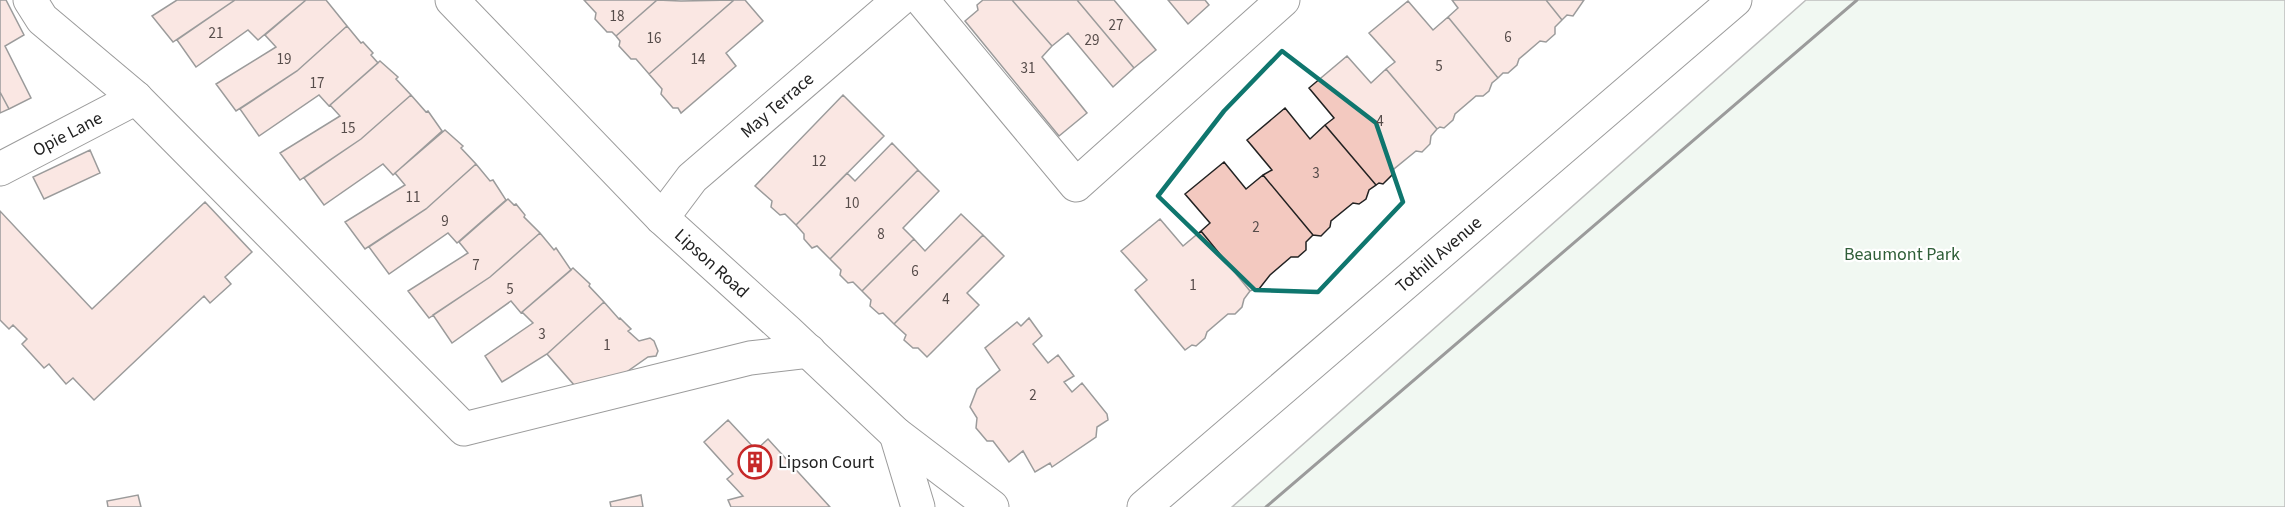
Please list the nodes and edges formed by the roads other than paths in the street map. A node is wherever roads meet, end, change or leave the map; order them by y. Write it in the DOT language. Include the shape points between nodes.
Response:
graph roads {
  1 [pos="30,0"];
  2 [pos="452,0"];
  3 [pos="899,0"];
  4 [pos="922,0"];
  5 [pos="1283,0"];
  6 [pos="1735,0"];
  7 [pos="136,98"];
  8 [pos="0,169"];
  9 [pos="662,218"];
  10 [pos="809,351"];
  11 [pos="896,434"];
  12 [pos="918,507"];
  13 [pos="992,507"];
  14 [pos="1144,507"];
  1 -- 7 [label="street" via="42,19"];
  2 -- 9 [label="street, Lipson Road"];
  3 -- 9 [label="street, May Terrace" via="692,178"];
  4 -- 5 [label="street" via="1076,185"];
  6 -- 14 [label="street, Tothill Avenue"];
  7 -- 8 [label="street, Opie Lane"];
  7 -- 10 [label="street" via="464,429 750,358"];
  9 -- 10 [label="street, Lipson Road"];
  10 -- 11 [label="street, Lipson Road"];
  11 -- 12 [label="street"];
  11 -- 13 [label="street, Lipson Road"];
}
